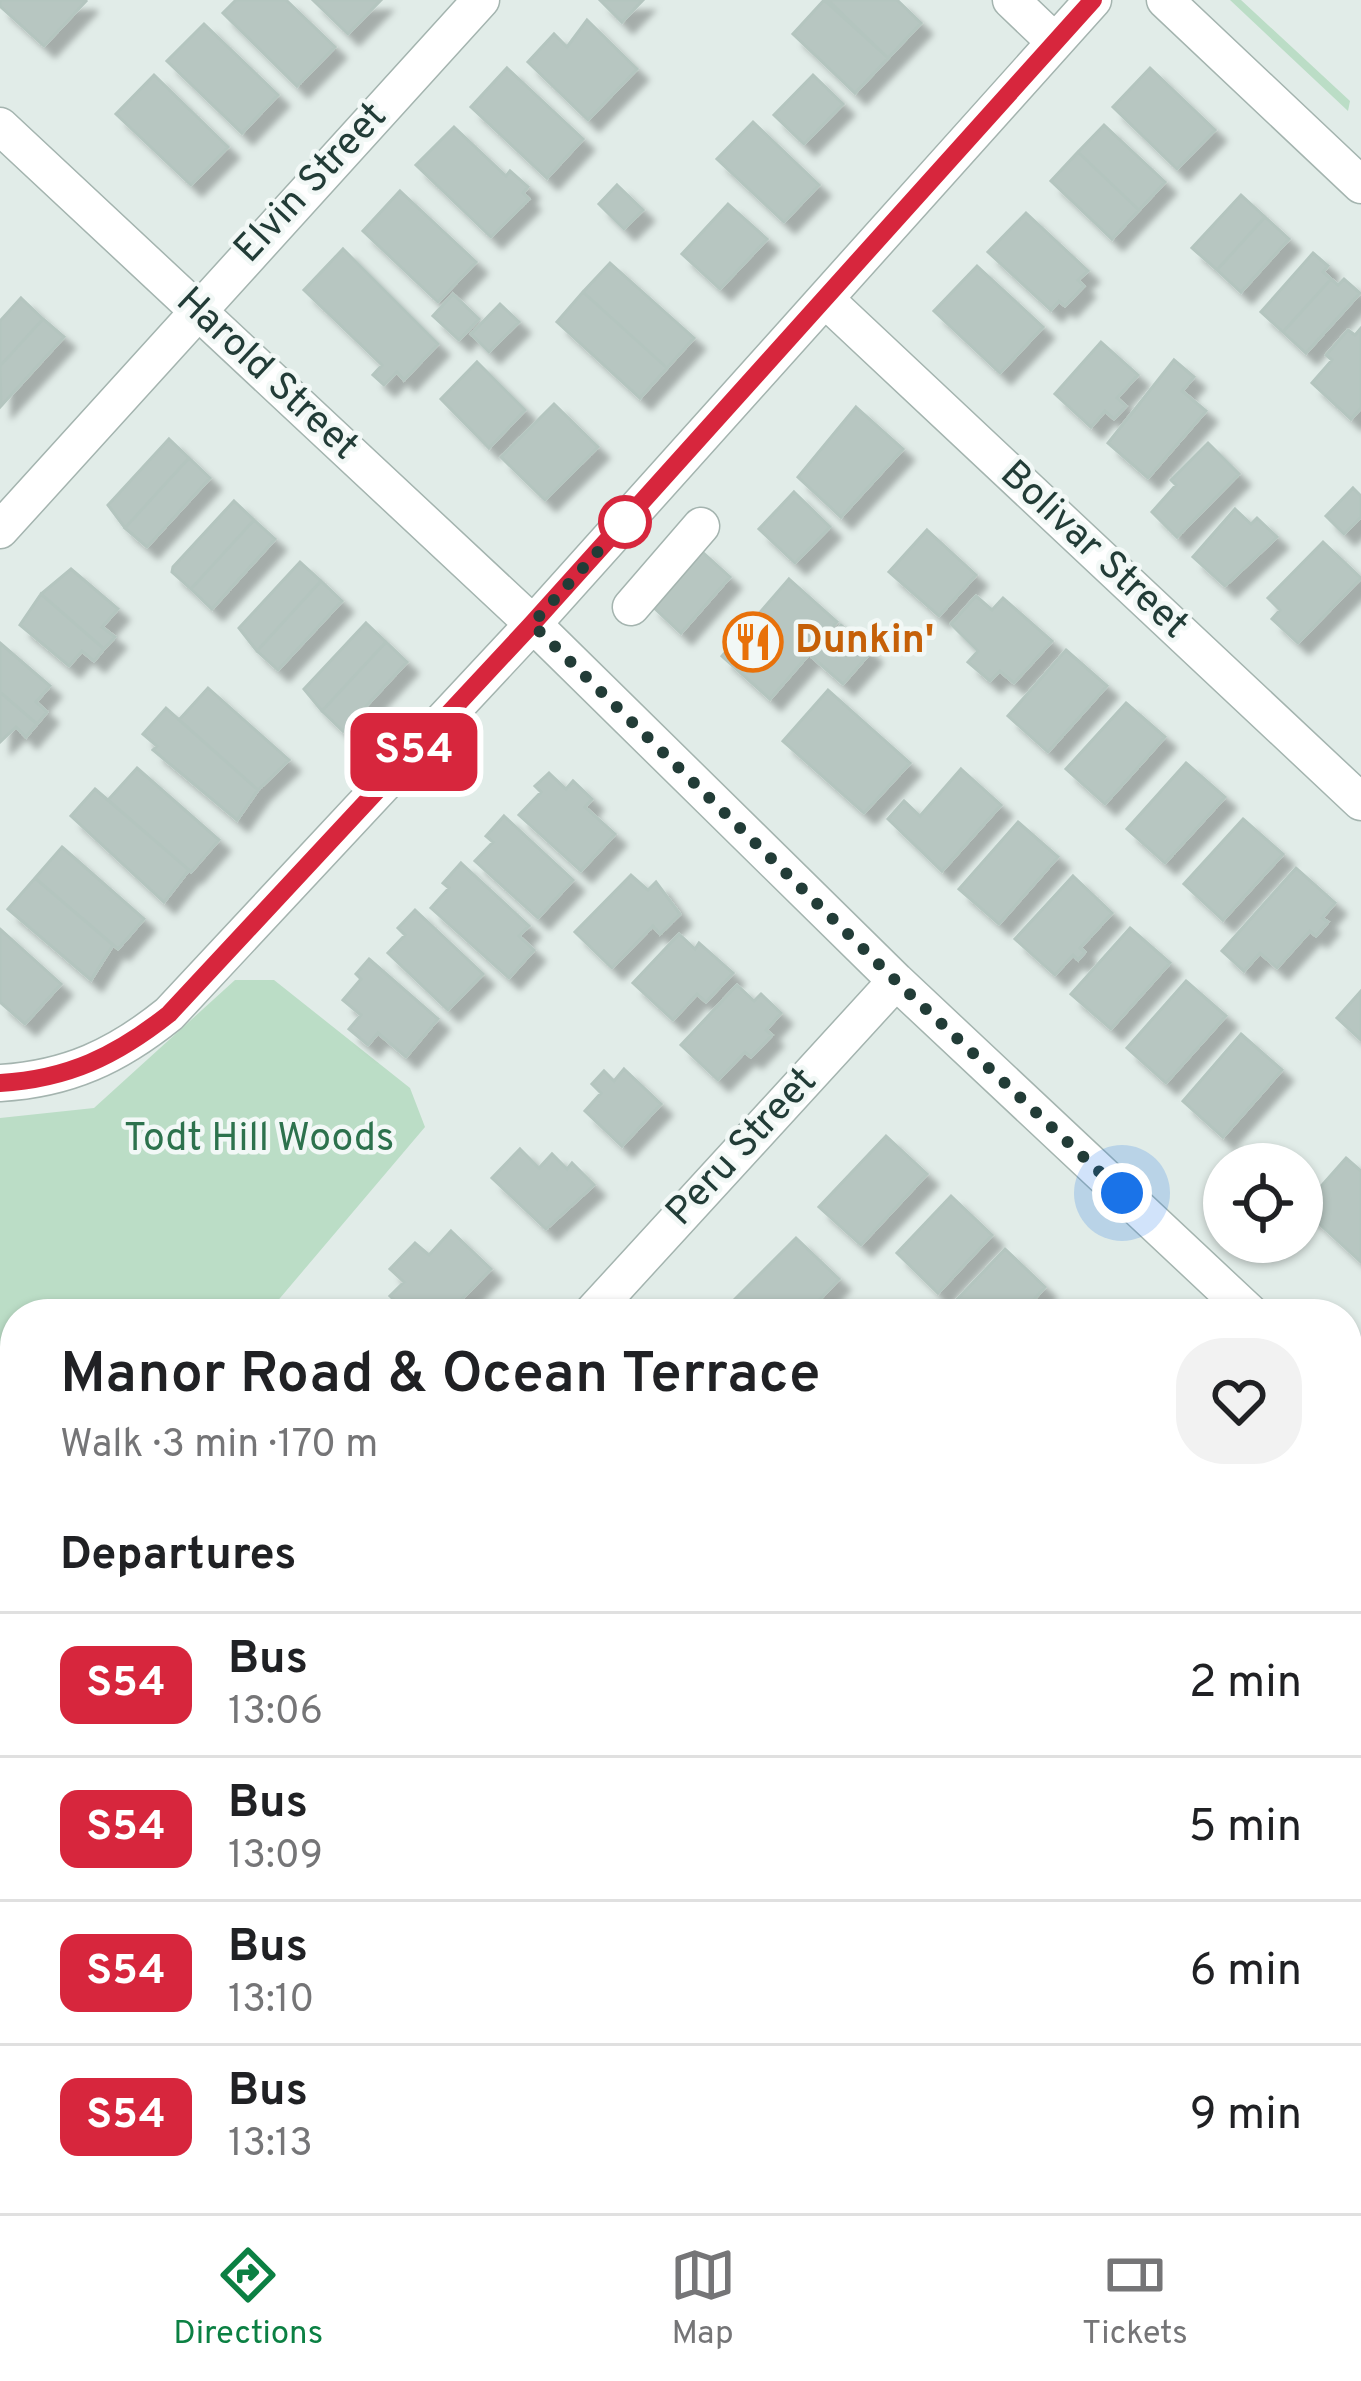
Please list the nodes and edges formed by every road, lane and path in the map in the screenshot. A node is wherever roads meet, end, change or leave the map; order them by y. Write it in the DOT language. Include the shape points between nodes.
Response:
graph roads {
  1 [pos="481,0"];
  2 [pos="1011,0"];
  3 [pos="1093,0"];
  4 [pos="1165,0"];
  5 [pos="1055,42"];
  6 [pos="0,126"];
  7 [pos="1361,185"];
  8 [pos="826,300"];
  9 [pos="196,309"];
  10 [pos="701,526"];
  11 [pos="0,530"];
  12 [pos="631,607"];
  13 [pos="532,624"];
  14 [pos="1361,802"];
  15 [pos="896,981"];
  16 [pos="0,1083"];
  17 [pos="606,1299"];
  18 [pos="1235,1299"];
  1 -- 9 [label="street, Elvin Street"];
  2 -- 5 [label="street"];
  3 -- 5 [label="street"];
  4 -- 7 [label="street"];
  5 -- 8 [label="street"];
  6 -- 9 [label="street, Harold Street"];
  8 -- 13 [label="street"];
  8 -- 14 [label="street, Bolivar Street"];
  9 -- 11 [label="street, Elvin Street"];
  9 -- 13 [label="street, Harold Street"];
  10 -- 12 [label="street"];
  13 -- 15 [label="street, Harold Street"];
  13 -- 16 [label="street" via="169,1014 100,1063"];
  15 -- 17 [label="street, Peru Street"];
  15 -- 18 [label="street, Harold Street"];
}
